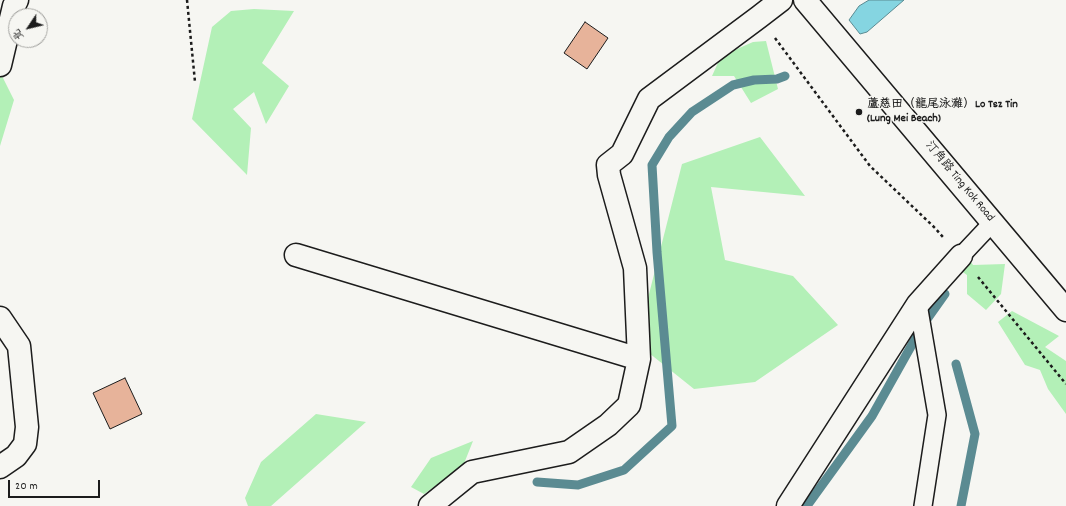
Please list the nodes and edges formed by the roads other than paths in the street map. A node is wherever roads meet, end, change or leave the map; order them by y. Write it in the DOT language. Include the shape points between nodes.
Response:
graph roads {
  1 [pos="17,0"];
  2 [pos="781,0"];
  3 [pos="805,0"];
  4 [pos="0,65"];
  5 [pos="992,222"];
  6 [pos="296,255"];
  7 [pos="960,256"];
  8 [pos="918,304"];
  9 [pos="1066,310"];
  10 [pos="0,318"];
  11 [pos="9,347"];
  12 [pos="639,359"];
  13 [pos="0,467"];
  14 [pos="430,506"];
  15 [pos="788,506"];
  16 [pos="923,506"];
  1 -- 4 [label="street"];
  2 -- 12 [label="street" via="648,99 622,154 608,165 635,268"];
  3 -- 5 [label="street, 汀角路 Ting Kok Road"];
  5 -- 7 [label="lane"];
  5 -- 9 [label="street, 汀角路 Ting Kok Road"];
  6 -- 12 [label="street"];
  7 -- 8 [label="street"];
  8 -- 15 [label="street"];
  8 -- 16 [label="lane" via="936,415"];
  10 -- 11 [label="street"];
  11 -- 13 [label="street" via="27,427 25,444 16,456"];
  12 -- 14 [label="street" via="629,405 608,426 569,452 472,472"];
}
